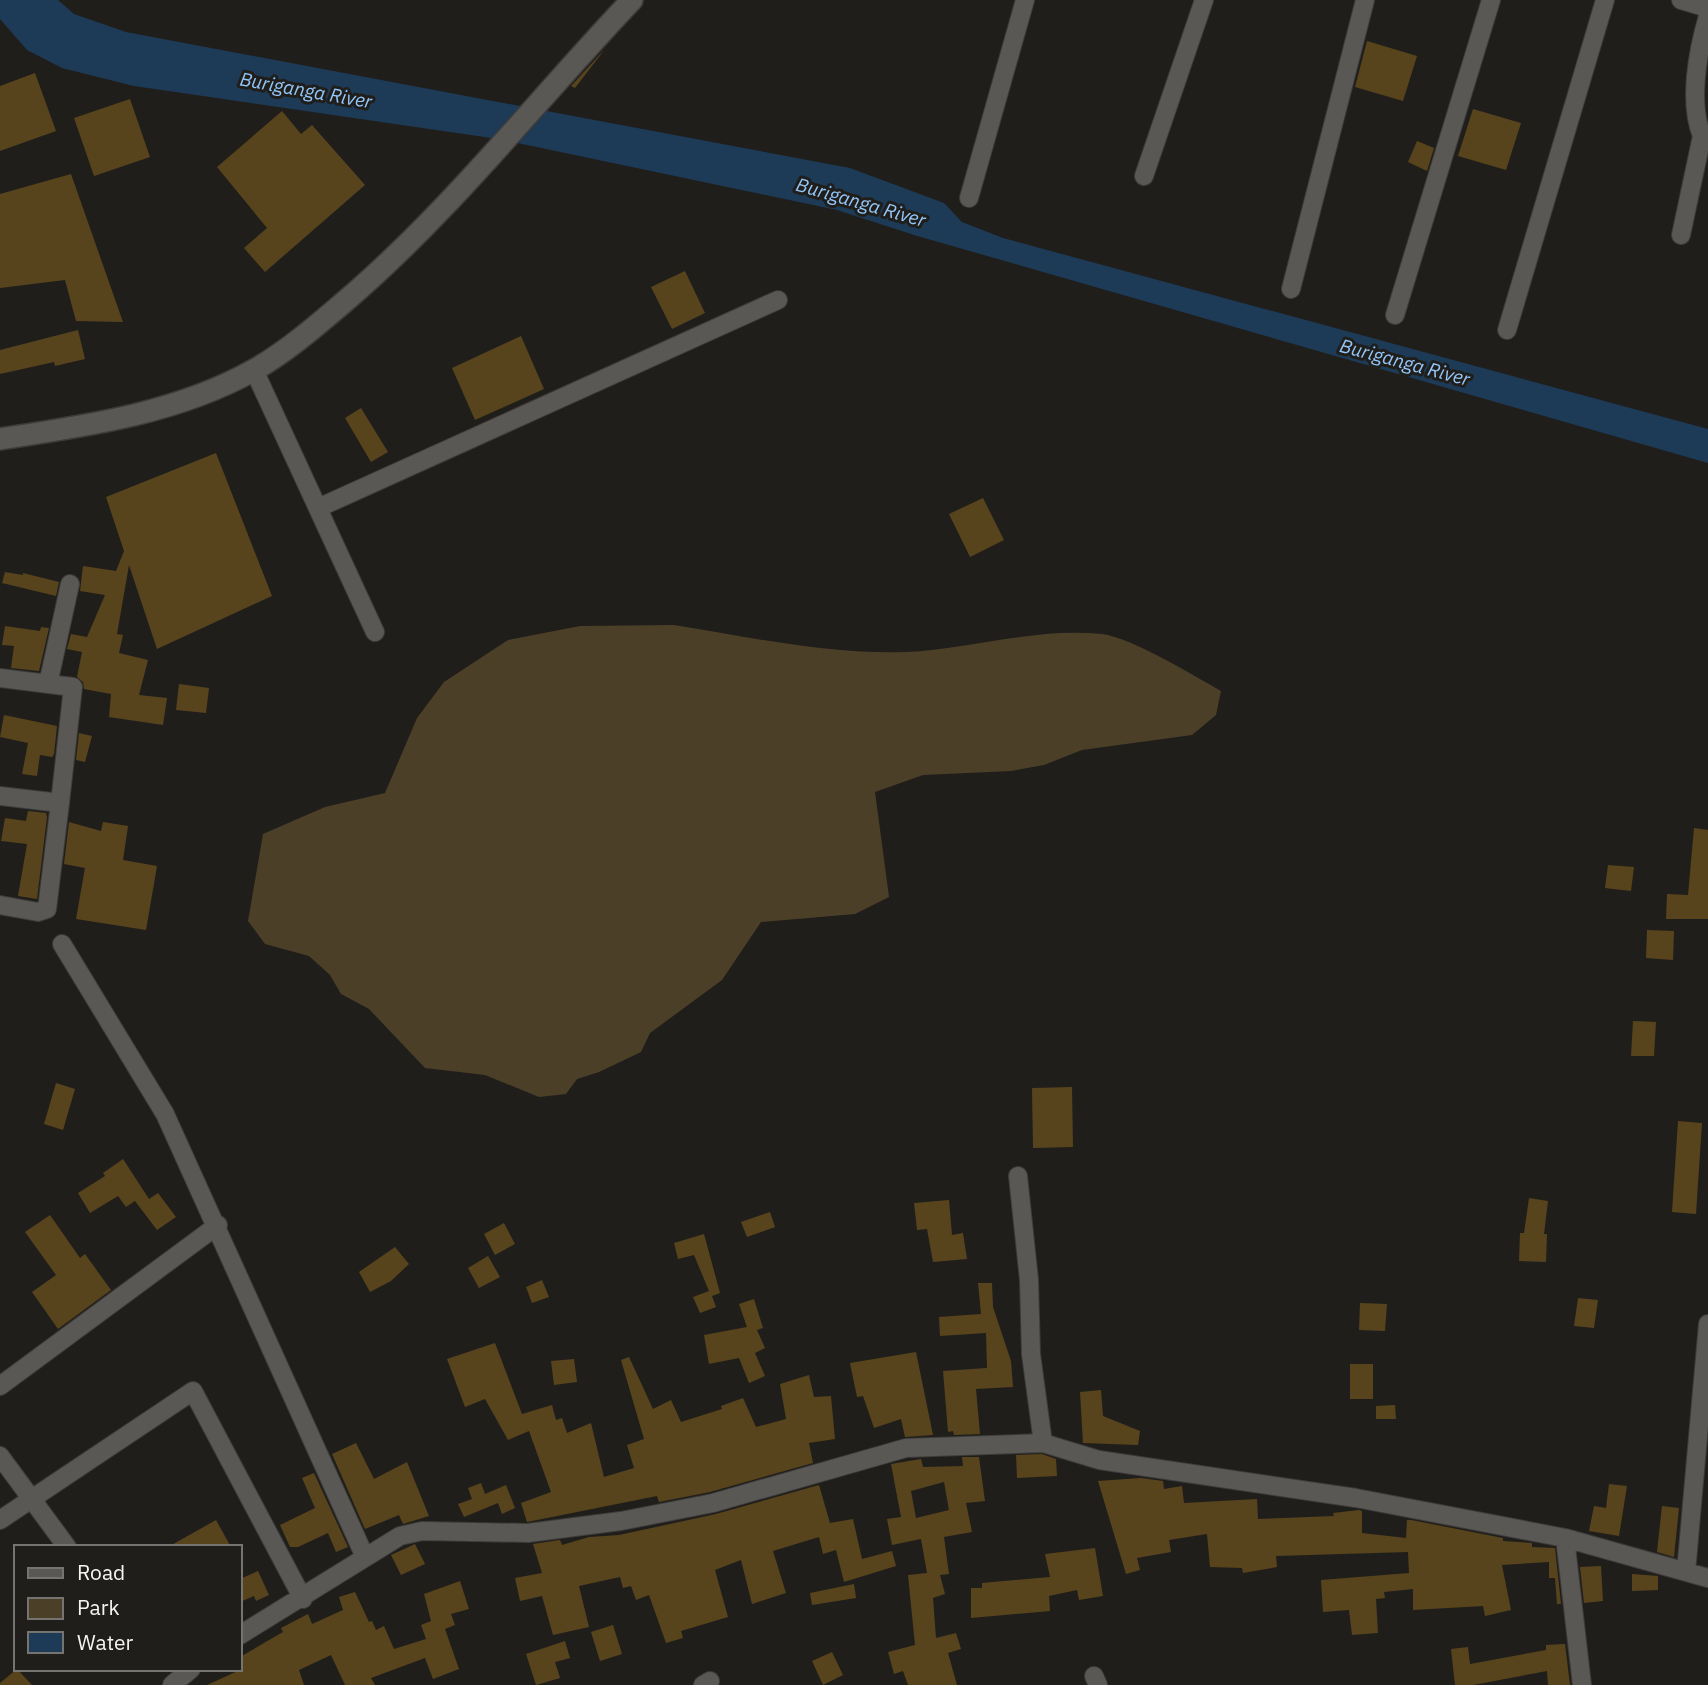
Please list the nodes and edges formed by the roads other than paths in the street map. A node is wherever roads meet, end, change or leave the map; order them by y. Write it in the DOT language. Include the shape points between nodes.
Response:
graph roads {
  1 [pos="632,0"];
  2 [pos="1025,0"];
  3 [pos="1204,0"];
  4 [pos="1365,0"];
  5 [pos="1491,0"];
  6 [pos="1605,0"];
  7 [pos="1681,0"];
  8 [pos="1708,8"];
  9 [pos="1708,16"];
  10 [pos="1144,176"];
  11 [pos="970,198"];
  12 [pos="1681,235"];
  13 [pos="1291,289"];
  14 [pos="778,300"];
  15 [pos="1395,315"];
  16 [pos="1507,330"];
  17 [pos="254,370"];
  18 [pos="0,439"];
  19 [pos="318,508"];
  20 [pos="70,584"];
  21 [pos="375,632"];
  22 [pos="0,678"];
  23 [pos="48,684"];
  24 [pos="0,796"];
  25 [pos="60,803"];
  26 [pos="0,905"];
  27 [pos="62,944"];
  28 [pos="1018,1176"];
  29 [pos="218,1225"];
  30 [pos="1708,1324"];
  31 [pos="0,1386"];
  32 [pos="1043,1443"];
  33 [pos="0,1456"];
  34 [pos="30,1498"];
  35 [pos="0,1520"];
  36 [pos="1565,1538"];
  37 [pos="65,1545"];
  38 [pos="365,1557"];
  39 [pos="1686,1572"];
  40 [pos="1708,1578"];
  41 [pos="303,1599"];
  42 [pos="242,1634"];
  43 [pos="1582,1685"];
  1 -- 17 [label="street" via="385,267 317,325"];
  2 -- 11 [label="street"];
  3 -- 10 [label="street"];
  4 -- 13 [label="street"];
  5 -- 15 [label="street"];
  6 -- 16 [label="street"];
  7 -- 8 [label="street"];
  9 -- 12 [label="street" via="1695,120 1702,136"];
  14 -- 19 [label="street"];
  17 -- 18 [label="street" via="174,403 92,425"];
  17 -- 19 [label="street"];
  19 -- 21 [label="street"];
  20 -- 23 [label="street"];
  22 -- 23 [label="street"];
  23 -- 25 [label="street" via="73,687"];
  24 -- 25 [label="street"];
  25 -- 26 [label="street" via="47,909 38,912"];
  27 -- 29 [label="street" via="165,1114"];
  28 -- 32 [label="street" via="1031,1353"];
  29 -- 31 [label="street"];
  29 -- 38 [label="street"];
  30 -- 39 [label="street"];
  32 -- 36 [label="street" via="1099,1460 1356,1498"];
  32 -- 38 [label="street" via="906,1448 713,1503 528,1533 422,1531 400,1536"];
  33 -- 34 [label="street"];
  34 -- 35 [label="street"];
  34 -- 37 [label="street"];
  34 -- 41 [label="street" via="192,1391"];
  36 -- 39 [label="street"];
  36 -- 43 [label="street"];
  38 -- 41 [label="street"];
  39 -- 40 [label="street"];
  41 -- 42 [label="street"];
}
